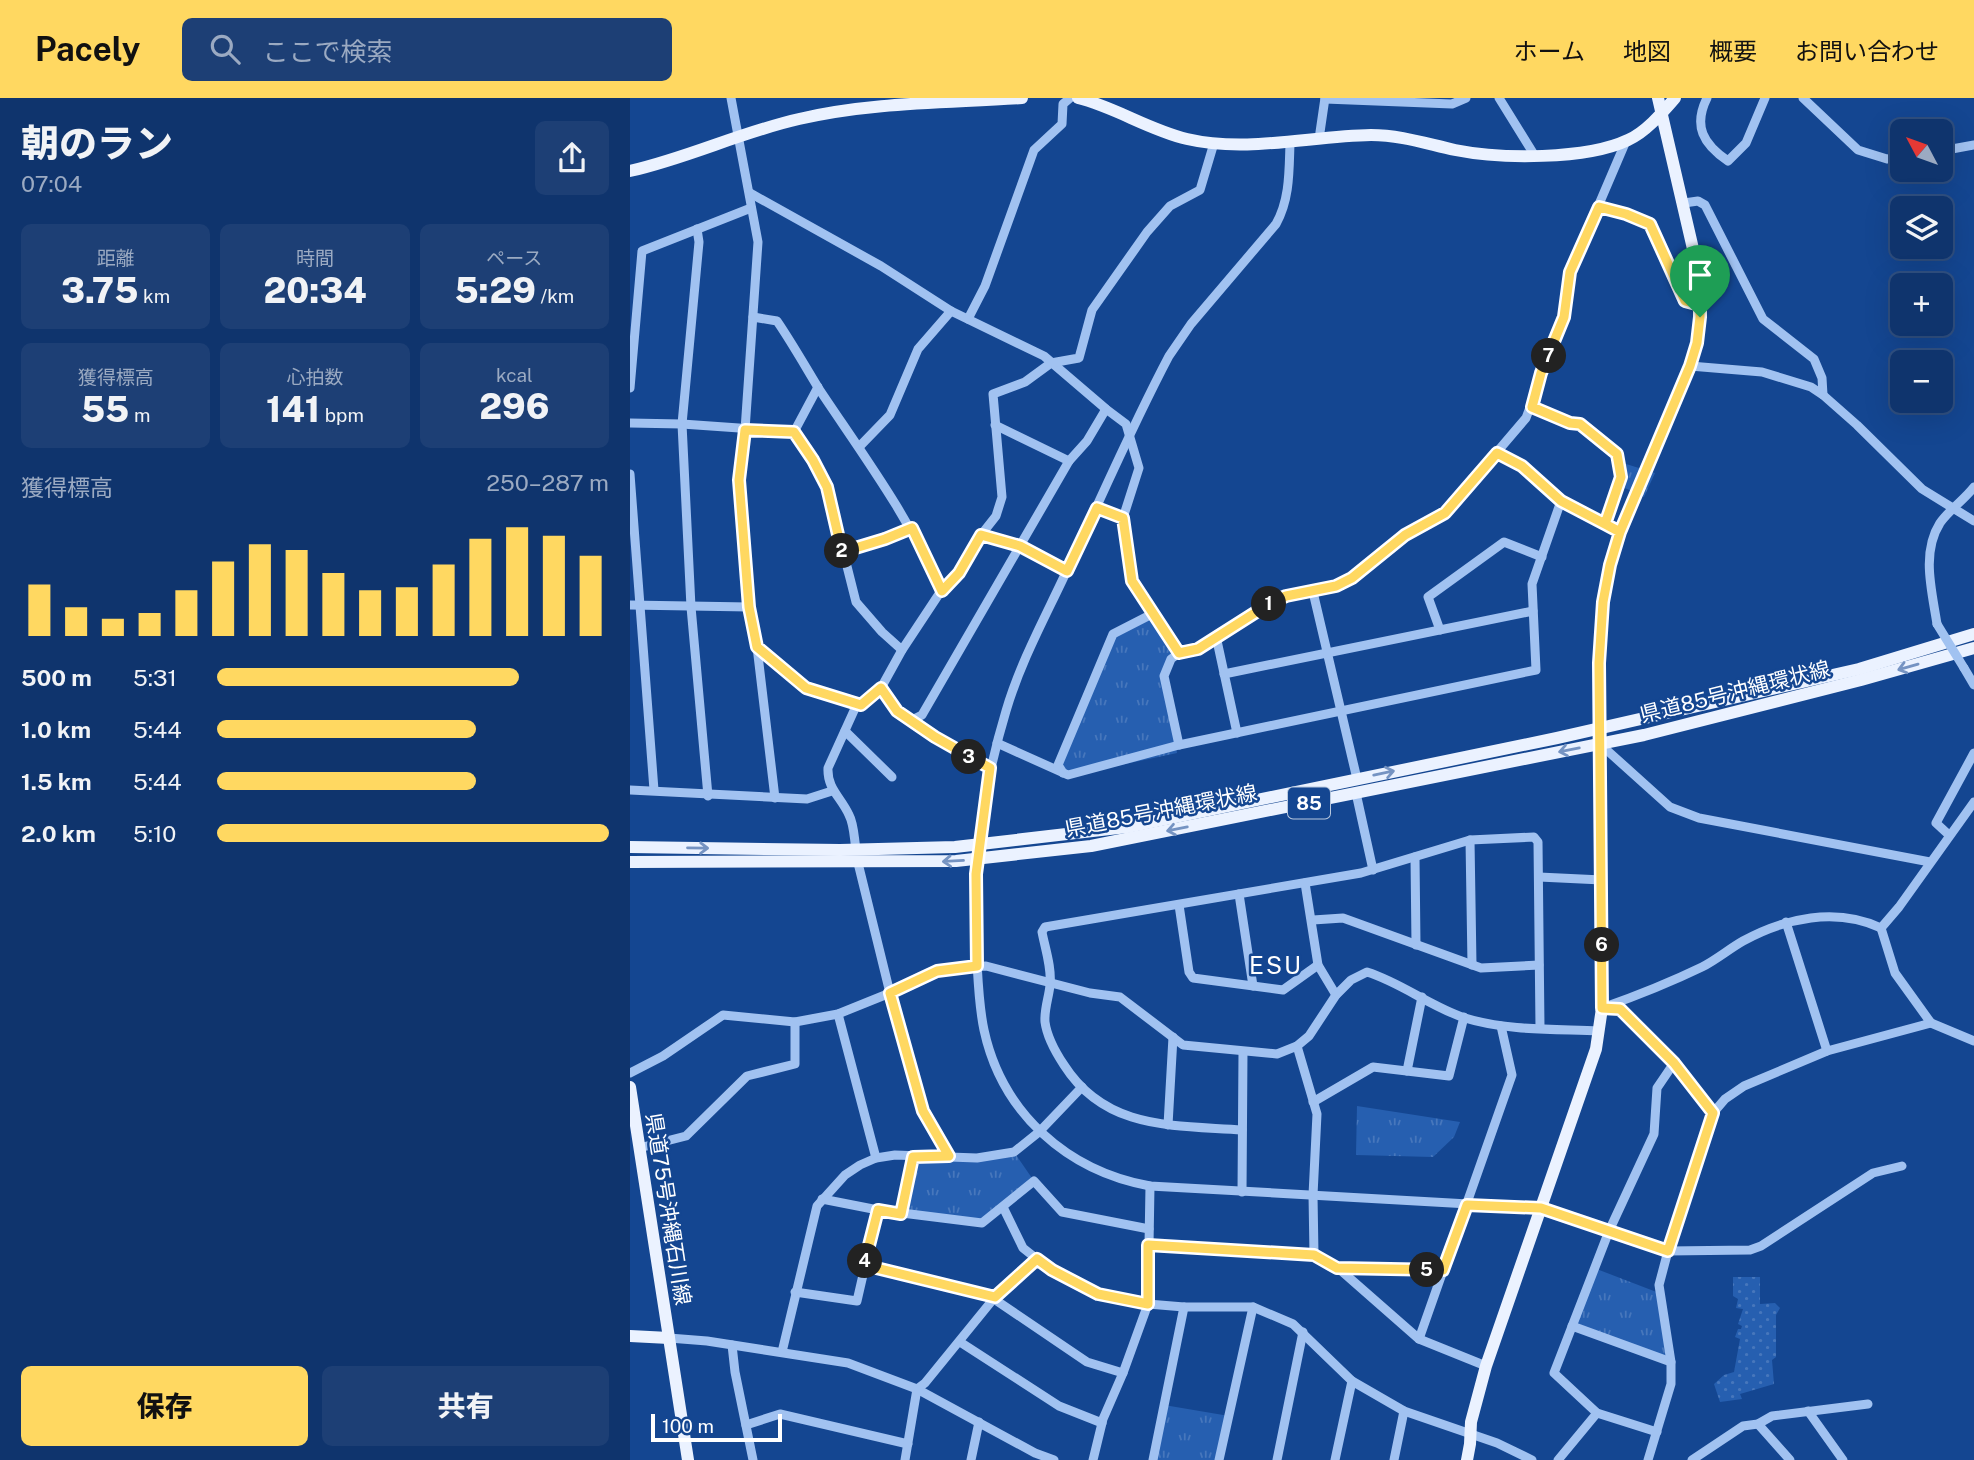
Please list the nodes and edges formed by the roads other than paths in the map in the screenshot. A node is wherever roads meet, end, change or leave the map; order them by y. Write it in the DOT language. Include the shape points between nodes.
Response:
graph roads {
  1 [pos="731,98"];
  2 [pos="1022,98"];
  3 [pos="1070,98"];
  4 [pos="1077,98"];
  5 [pos="1325,98"];
  6 [pos="1466,98"];
  7 [pos="1499,98"];
  8 [pos="1658,98"];
  9 [pos="1675,98"];
  10 [pos="1707,98"];
  11 [pos="1765,98"];
  12 [pos="1804,98"];
  13 [pos="1661,113"];
  14 [pos="738,136"];
  15 [pos="1319,139"];
  16 [pos="1626,141"];
  17 [pos="1290,143"];
  18 [pos="1214,144"];
  19 [pos="1974,145"];
  20 [pos="1953,149"];
  21 [pos="1535,156"];
  22 [pos="1890,159"];
  23 [pos="630,170"];
  24 [pos="750,193"];
  25 [pos="1684,203"];
  26 [pos="1599,207"];
  27 [pos="751,208"];
  28 [pos="697,229"];
  29 [pos="1700,305"];
  30 [pos="951,311"];
  31 [pos="753,317"];
  32 [pos="968,319"];
  33 [pos="1051,363"];
  34 [pos="1690,366"];
  35 [pos="818,387"];
  36 [pos="630,388"];
  37 [pos="1823,394"];
  38 [pos="1532,407"];
  39 [pos="1106,409"];
  40 [pos="630,423"];
  41 [pos="682,424"];
  42 [pos="995,425"];
  43 [pos="745,430"];
  44 [pos="794,432"];
  45 [pos="1129,438"];
  46 [pos="859,447"];
  47 [pos="1497,453"];
  48 [pos="1069,461"];
  49 [pos="630,474"];
  50 [pos="1974,487"];
  51 [pos="1561,501"];
  52 [pos="1097,508"];
  53 [pos="1954,509"];
  54 [pos="1123,518"];
  55 [pos="1974,521"];
  56 [pos="1605,524"];
  57 [pos="912,528"];
  58 [pos="1620,532"];
  59 [pos="981,535"];
  60 [pos="1020,546"];
  61 [pos="842,552"];
  62 [pos="1542,556"];
  63 [pos="1067,571"];
  64 [pos="942,591"];
  65 [pos="1313,592"];
  66 [pos="634,605"];
  67 [pos="691,607"];
  68 [pos="749,607"];
  69 [pos="1533,611"];
  70 [pos="1152,614"];
  71 [pos="1440,630"];
  72 [pos="1974,634"];
  73 [pos="1216,636"];
  74 [pos="757,647"];
  75 [pos="1974,648"];
  76 [pos="902,650"];
  77 [pos="1179,653"];
  78 [pos="1326,653"];
  79 [pos="1224,674"];
  80 [pos="1974,685"];
  81 [pos="881,688"];
  82 [pos="857,704"];
  83 [pos="1340,711"];
  84 [pos="910,721"];
  85 [pos="1600,727"];
  86 [pos="845,731"];
  87 [pos="1237,733"];
  88 [pos="997,743"];
  89 [pos="1600,744"];
  90 [pos="1180,745"];
  91 [pos="1974,753"];
  92 [pos="990,768"];
  93 [pos="1063,773"];
  94 [pos="892,777"];
  95 [pos="1357,779"];
  96 [pos="630,790"];
  97 [pos="654,790"];
  98 [pos="832,792"];
  99 [pos="1356,793"];
  100 [pos="708,796"];
  101 [pos="775,798"];
  102 [pos="1974,802"];
  103 [pos="1950,835"];
  104 [pos="1470,840"];
  105 [pos="979,844"];
  106 [pos="630,847"];
  107 [pos="856,849"];
  108 [pos="1415,857"];
  109 [pos="977,859"];
  110 [pos="1930,862"];
  111 [pos="630,863"];
  112 [pos="858,863"];
  113 [pos="1373,870"];
  114 [pos="1539,877"];
  115 [pos="1601,880"];
  116 [pos="1306,883"];
  117 [pos="1239,894"];
  118 [pos="1180,905"];
  119 [pos="1313,920"];
  120 [pos="1786,922"];
  121 [pos="1881,928"];
  122 [pos="1416,945"];
  123 [pos="1318,965"];
  124 [pos="1472,965"];
  125 [pos="1539,965"];
  126 [pos="977,966"];
  127 [pos="1051,982"];
  128 [pos="1253,986"];
  129 [pos="890,993"];
  130 [pos="1336,995"];
  131 [pos="1422,997"];
  132 [pos="1602,1008"];
  133 [pos="838,1014"];
  134 [pos="1464,1017"];
  135 [pos="795,1021"];
  136 [pos="1931,1023"];
  137 [pos="1501,1026"];
  138 [pos="1540,1028"];
  139 [pos="1599,1031"];
  140 [pos="1172,1037"];
  141 [pos="1974,1041"];
  142 [pos="1297,1046"];
  143 [pos="1827,1051"];
  144 [pos="1243,1052"];
  145 [pos="1674,1063"];
  146 [pos="1408,1071"];
  147 [pos="630,1073"];
  148 [pos="630,1087"];
  149 [pos="1082,1087"];
  150 [pos="1313,1102"];
  151 [pos="1713,1113"];
  152 [pos="1168,1125"];
  153 [pos="1242,1130"];
  154 [pos="1039,1132"];
  155 [pos="639,1148"];
  156 [pos="949,1156"];
  157 [pos="913,1157"];
  158 [pos="876,1158"];
  159 [pos="1902,1166"];
  160 [pos="1150,1186"];
  161 [pos="1242,1192"];
  162 [pos="1313,1195"];
  163 [pos="822,1199"];
  164 [pos="1467,1205"];
  165 [pos="1003,1207"];
  166 [pos="1541,1208"];
  167 [pos="878,1210"];
  168 [pos="901,1214"];
  169 [pos="1149,1229"];
  170 [pos="1609,1231"];
  171 [pos="1148,1245"];
  172 [pos="1668,1251"];
  173 [pos="1314,1255"];
  174 [pos="1037,1259"];
  175 [pos="864,1265"];
  176 [pos="1337,1268"];
  177 [pos="1443,1270"];
  178 [pos="795,1292"];
  179 [pos="994,1298"];
  180 [pos="1148,1304"];
  181 [pos="1184,1307"];
  182 [pos="1254,1307"];
  183 [pos="1572,1326"];
  184 [pos="1303,1332"];
  185 [pos="630,1336"];
  186 [pos="668,1338"];
  187 [pos="1419,1339"];
  188 [pos="960,1342"];
  189 [pos="732,1345"];
  190 [pos="782,1352"];
  191 [pos="1671,1362"];
  192 [pos="1486,1366"];
  193 [pos="1123,1373"];
  194 [pos="1352,1381"];
  195 [pos="917,1389"];
  196 [pos="1868,1404"];
  197 [pos="1404,1410"];
  198 [pos="1808,1412"];
  199 [pos="1597,1413"];
  200 [pos="979,1422"];
  201 [pos="1102,1423"];
  202 [pos="1758,1424"];
  203 [pos="746,1425"];
  204 [pos="1657,1432"];
  205 [pos="1469,1434"];
  206 [pos="908,1444"];
  207 [pos="1033,1457"];
  208 [pos="688,1460"];
  209 [pos="753,1460"];
  210 [pos="905,1460"];
  211 [pos="971,1460"];
  212 [pos="1054,1460"];
  213 [pos="1093,1460"];
  214 [pos="1153,1460"];
  215 [pos="1219,1460"];
  216 [pos="1278,1460"];
  217 [pos="1335,1460"];
  218 [pos="1394,1460"];
  219 [pos="1467,1460"];
  220 [pos="1532,1460"];
  221 [pos="1558,1460"];
  222 [pos="1648,1460"];
  223 [pos="1692,1460"];
  224 [pos="1790,1460"];
  225 [pos="1843,1460"];
  1 -- 14 [label="street"];
  2 -- 14 [label="main road" via="844,111"];
  3 -- 32 [label="street" via="1063,104 1062,124 1034,150 985,286"];
  4 -- 18 [label="main road" via="1172,135"];
  5 -- 6 [label="street" via="1452,104"];
  5 -- 15 [label="street"];
  7 -- 21 [label="street"];
  8 -- 13 [label="main road"];
  9 -- 13 [label="main road"];
  10 -- 11 [label="street" via="1700,127 1713,150 1728,161 1746,143"];
  12 -- 22 [label="street" via="1858,150"];
  13 -- 16 [label="main road"];
  13 -- 25 [label="main road"];
  14 -- 23 [label="main road"];
  14 -- 24 [label="street"];
  15 -- 17 [label="main road"];
  15 -- 21 [label="main road" via="1401,137 1476,153"];
  16 -- 21 [label="main road" via="1607,148"];
  16 -- 26 [label="street"];
  17 -- 18 [label="main road"];
  17 -- 45 [label="street" via="1287,194 1276,224 1179,340"];
  18 -- 33 [label="street" via="1199,190 1170,206 1092,310 1079,358"];
  19 -- 20 [label="street"];
  24 -- 27 [label="street"];
  24 -- 30 [label="street" via="881,265"];
  25 -- 29 [label="main road"];
  25 -- 37 [label="street" via="1705,205 1763,319 1814,359"];
  26 -- 29 [label="street" via="1650,224 1685,301"];
  26 -- 38 [label="street" via="1570,272 1564,317"];
  27 -- 28 [label="street"];
  27 -- 31 [label="street" via="758,242"];
  28 -- 36 [label="street" via="642,251"];
  28 -- 41 [label="street"];
  29 -- 34 [label="main road"];
  30 -- 32 [label="street"];
  30 -- 46 [label="street" via="918,349 890,415"];
  31 -- 35 [label="street" via="777,321"];
  31 -- 43 [label="street"];
  32 -- 33 [label="street"];
  33 -- 39 [label="street"];
  33 -- 42 [label="street" via="1025,382 993,394"];
  34 -- 37 [label="street" via="1762,372"];
  34 -- 58 [label="main road"];
  35 -- 44 [label="street"];
  35 -- 46 [label="street"];
  37 -- 53 [label="street" via="1922,489"];
  38 -- 47 [label="street"];
  38 -- 56 [label="street" via="1580,424 1617,454 1621,477"];
  39 -- 45 [label="street" via="1126,424"];
  39 -- 48 [label="street"];
  40 -- 41 [label="street"];
  41 -- 43 [label="street"];
  41 -- 67 [label="street"];
  42 -- 48 [label="street"];
  42 -- 59 [label="street" via="1002,497 996,516"];
  43 -- 44 [label="street"];
  43 -- 68 [label="street" via="739,480"];
  44 -- 61 [label="street" via="827,487"];
  45 -- 52 [label="street"];
  45 -- 54 [label="street" via="1139,468"];
  46 -- 57 [label="street"];
  47 -- 51 [label="street" via="1522,466"];
  47 -- 65 [label="street" via="1445,513 1405,535 1352,578"];
  48 -- 60 [label="street"];
  49 -- 66 [label="street"];
  50 -- 53 [label="street"];
  51 -- 56 [label="street"];
  51 -- 62 [label="street"];
  52 -- 54 [label="street"];
  52 -- 63 [label="street"];
  53 -- 55 [label="street"];
  53 -- 80 [label="street, bridge" via="1941,522 1930,551 1929,575 1937,624"];
  54 -- 70 [label="street" via="1132,581"];
  56 -- 58 [label="street"];
  57 -- 61 [label="street"];
  57 -- 64 [label="street"];
  58 -- 85 [label="main road" via="1603,602"];
  59 -- 60 [label="street"];
  59 -- 64 [label="street" via="959,573"];
  60 -- 63 [label="street"];
  60 -- 84 [label="street" via="922,715"];
  61 -- 76 [label="street" via="856,602"];
  62 -- 69 [label="street" via="1532,584"];
  62 -- 71 [label="street" via="1504,542 1438,589 1428,597"];
  63 -- 88 [label="street" via="1017,679"];
  64 -- 76 [label="street"];
  65 -- 73 [label="street" via="1272,602"];
  65 -- 78 [label="street"];
  66 -- 67 [label="street"];
  66 -- 97 [label="street"];
  67 -- 68 [label="street"];
  67 -- 100 [label="street"];
  68 -- 74 [label="street"];
  69 -- 71 [label="street"];
  69 -- 83 [label="street" via="1536,670"];
  70 -- 77 [label="street"];
  70 -- 93 [label="street" via="1113,634 1058,765"];
  71 -- 78 [label="street"];
  72 -- 85 [label="main road, 県道85号沖縄環状線 / 85" via="1859,669"];
  73 -- 77 [label="street" via="1198,649"];
  73 -- 79 [label="street"];
  74 -- 82 [label="street" via="806,688"];
  74 -- 101 [label="street"];
  75 -- 89 [label="main road, 県道85号沖縄環状線 / 85, one-way"];
  76 -- 81 [label="street"];
  77 -- 90 [label="street" via="1164,676"];
  78 -- 79 [label="street"];
  78 -- 83 [label="street"];
  79 -- 87 [label="street"];
  81 -- 82 [label="street"];
  81 -- 84 [label="street"];
  82 -- 86 [label="street"];
  83 -- 87 [label="street"];
  83 -- 95 [label="street"];
  84 -- 92 [label="street"];
  85 -- 89 [label="main road"];
  95 -- 85 [label="main road, 県道85号沖縄環状線 / 85, one-way"];
  86 -- 94 [label="street"];
  86 -- 98 [label="street" via="828,768"];
  87 -- 90 [label="street"];
  88 -- 92 [label="street"];
  88 -- 93 [label="street"];
  89 -- 99 [label="main road, 県道85号沖縄環状線 / 85, one-way"];
  89 -- 110 [label="street" via="1671,807 1699,818"];
  89 -- 115 [label="main road"];
  90 -- 93 [label="street"];
  91 -- 103 [label="street" via="1936,823"];
  92 -- 105 [label="street"];
  95 -- 105 [label="main road, 県道85号沖縄環状線 / 85" via="1127,827"];
  96 -- 97 [label="street"];
  97 -- 100 [label="street"];
  98 -- 101 [label="street" via="807,799"];
  98 -- 107 [label="street" via="849,815"];
  99 -- 109 [label="main road, 県道85号沖縄環状線 / 85, one-way" via="1091,846"];
  99 -- 113 [label="street"];
  100 -- 101 [label="street"];
  102 -- 103 [label="street"];
  103 -- 110 [label="street"];
  104 -- 108 [label="street"];
  104 -- 114 [label="street" via="1534,837"];
  104 -- 124 [label="street"];
  105 -- 107 [label="main road, 県道85号沖縄環状線 / 85"];
  105 -- 109 [label="street"];
  106 -- 107 [label="main road, 県道85号沖縄環状線 / 85, one-way"];
  108 -- 113 [label="street"];
  108 -- 122 [label="street"];
  109 -- 112 [label="main road, 県道85号沖縄環状線 / 85, one-way"];
  109 -- 126 [label="street"];
  110 -- 121 [label="street"];
  111 -- 112 [label="main road, 県道85号沖縄環状線 / 85"];
  112 -- 129 [label="street"];
  113 -- 116 [label="street"];
  114 -- 115 [label="street"];
  114 -- 125 [label="street"];
  115 -- 132 [label="main road"];
  116 -- 117 [label="street"];
  116 -- 119 [label="street"];
  117 -- 118 [label="street"];
  117 -- 128 [label="street"];
  118 -- 127 [label="street" via="1045,927 1042,932"];
  118 -- 128 [label="street" via="1193,978"];
  119 -- 122 [label="street" via="1343,918"];
  119 -- 123 [label="street"];
  120 -- 121 [label="street" via="1818,916 1850,918"];
  120 -- 132 [label="street" via="1744,940 1704,965"];
  120 -- 143 [label="street"];
  121 -- 136 [label="street" via="1895,973"];
  122 -- 124 [label="street"];
  123 -- 128 [label="street" via="1283,990"];
  123 -- 130 [label="street"];
  124 -- 125 [label="street"];
  125 -- 138 [label="street"];
  126 -- 127 [label="street"];
  126 -- 129 [label="street" via="937,971"];
  126 -- 154 [label="street" via="984,1030 996,1069 1014,1102"];
  127 -- 140 [label="street" via="1120,997"];
  127 -- 149 [label="street" via="1045,1012 1048,1035"];
  129 -- 133 [label="street"];
  129 -- 156 [label="street" via="923,1111"];
  130 -- 131 [label="street" via="1367,972"];
  130 -- 142 [label="street"];
  131 -- 134 [label="street"];
  131 -- 146 [label="street"];
  132 -- 139 [label="main road"];
  132 -- 145 [label="street" via="1620,1009"];
  133 -- 135 [label="street"];
  133 -- 158 [label="street"];
  134 -- 137 [label="street"];
  134 -- 146 [label="street" via="1449,1076"];
  135 -- 147 [label="street" via="723,1015"];
  135 -- 155 [label="street" via="795,1064 747,1076 686,1136"];
  136 -- 141 [label="street"];
  136 -- 143 [label="street"];
  137 -- 138 [label="street"];
  137 -- 164 [label="street" via="1511,1074"];
  138 -- 139 [label="street"];
  139 -- 166 [label="main road"];
  140 -- 144 [label="street" via="1183,1045"];
  140 -- 152 [label="street"];
  142 -- 144 [label="street" via="1277,1054"];
  142 -- 150 [label="street"];
  143 -- 151 [label="street" via="1744,1086"];
  144 -- 153 [label="street"];
  145 -- 151 [label="street"];
  145 -- 170 [label="street" via="1657,1088 1654,1134"];
  146 -- 150 [label="street" via="1373,1066"];
  148 -- 155 [label="main road, 県道75号沖縄石川線"];
  149 -- 152 [label="street" via="1128,1117"];
  149 -- 154 [label="street"];
  150 -- 162 [label="street" via="1317,1114"];
  151 -- 172 [label="street"];
  152 -- 153 [label="street"];
  153 -- 161 [label="street"];
  154 -- 156 [label="street" via="1014,1152 977,1158"];
  154 -- 160 [label="street" via="1087,1166"];
  155 -- 186 [label="main road, 県道75号沖縄石川線"];
  156 -- 157 [label="street"];
  157 -- 158 [label="street"];
  157 -- 168 [label="street"];
  158 -- 163 [label="street" via="845,1175"];
  159 -- 172 [label="street" via="1873,1173 1751,1250"];
  160 -- 161 [label="street"];
  160 -- 169 [label="street"];
  161 -- 162 [label="street"];
  162 -- 164 [label="street"];
  162 -- 173 [label="street"];
  163 -- 167 [label="street"];
  163 -- 178 [label="street"];
  164 -- 166 [label="street"];
  164 -- 177 [label="street"];
  165 -- 168 [label="street" via="982,1223"];
  165 -- 169 [label="street" via="1034,1181 1062,1212"];
  165 -- 174 [label="street" via="1023,1248"];
  166 -- 170 [label="street"];
  166 -- 192 [label="main road"];
  167 -- 168 [label="street"];
  167 -- 175 [label="street"];
  169 -- 171 [label="street"];
  170 -- 172 [label="street"];
  170 -- 183 [label="street"];
  171 -- 173 [label="street"];
  171 -- 180 [label="street"];
  172 -- 191 [label="street" via="1659,1293"];
  173 -- 176 [label="street"];
  174 -- 179 [label="street"];
  174 -- 180 [label="street" via="1098,1294"];
  175 -- 178 [label="street" via="857,1301"];
  175 -- 179 [label="street"];
  176 -- 177 [label="street"];
  176 -- 187 [label="street"];
  177 -- 187 [label="street"];
  178 -- 190 [label="street"];
  179 -- 188 [label="street"];
  179 -- 193 [label="street" via="1087,1362"];
  180 -- 181 [label="street"];
  180 -- 193 [label="street"];
  181 -- 182 [label="street"];
  181 -- 214 [label="street"];
  182 -- 184 [label="street"];
  182 -- 215 [label="street"];
  183 -- 191 [label="street"];
  183 -- 199 [label="street" via="1554,1373"];
  184 -- 194 [label="street"];
  184 -- 216 [label="street"];
  185 -- 186 [label="main road"];
  186 -- 189 [label="street"];
  186 -- 208 [label="main road, 県道75号沖縄石川線"];
  187 -- 192 [label="street"];
  188 -- 195 [label="street"];
  188 -- 201 [label="street" via="1059,1406"];
  189 -- 190 [label="street"];
  189 -- 203 [label="street"];
  190 -- 195 [label="street" via="848,1363"];
  191 -- 204 [label="street" via="1671,1384"];
  192 -- 205 [label="main road"];
  193 -- 201 [label="street"];
  194 -- 197 [label="street"];
  194 -- 217 [label="street"];
  195 -- 200 [label="street"];
  195 -- 206 [label="street"];
  196 -- 198 [label="street"];
  197 -- 205 [label="street"];
  197 -- 218 [label="street"];
  198 -- 202 [label="street" via="1772,1416"];
  198 -- 225 [label="street"];
  199 -- 204 [label="street"];
  199 -- 221 [label="street"];
  200 -- 207 [label="street"];
  200 -- 211 [label="street"];
  201 -- 213 [label="street"];
  202 -- 223 [label="street" via="1743,1426"];
  202 -- 224 [label="street"];
  203 -- 206 [label="street" via="780,1414"];
  203 -- 209 [label="street"];
  204 -- 222 [label="street"];
  205 -- 219 [label="main road"];
  205 -- 220 [label="street"];
  206 -- 210 [label="street"];
  207 -- 212 [label="street"];
}
